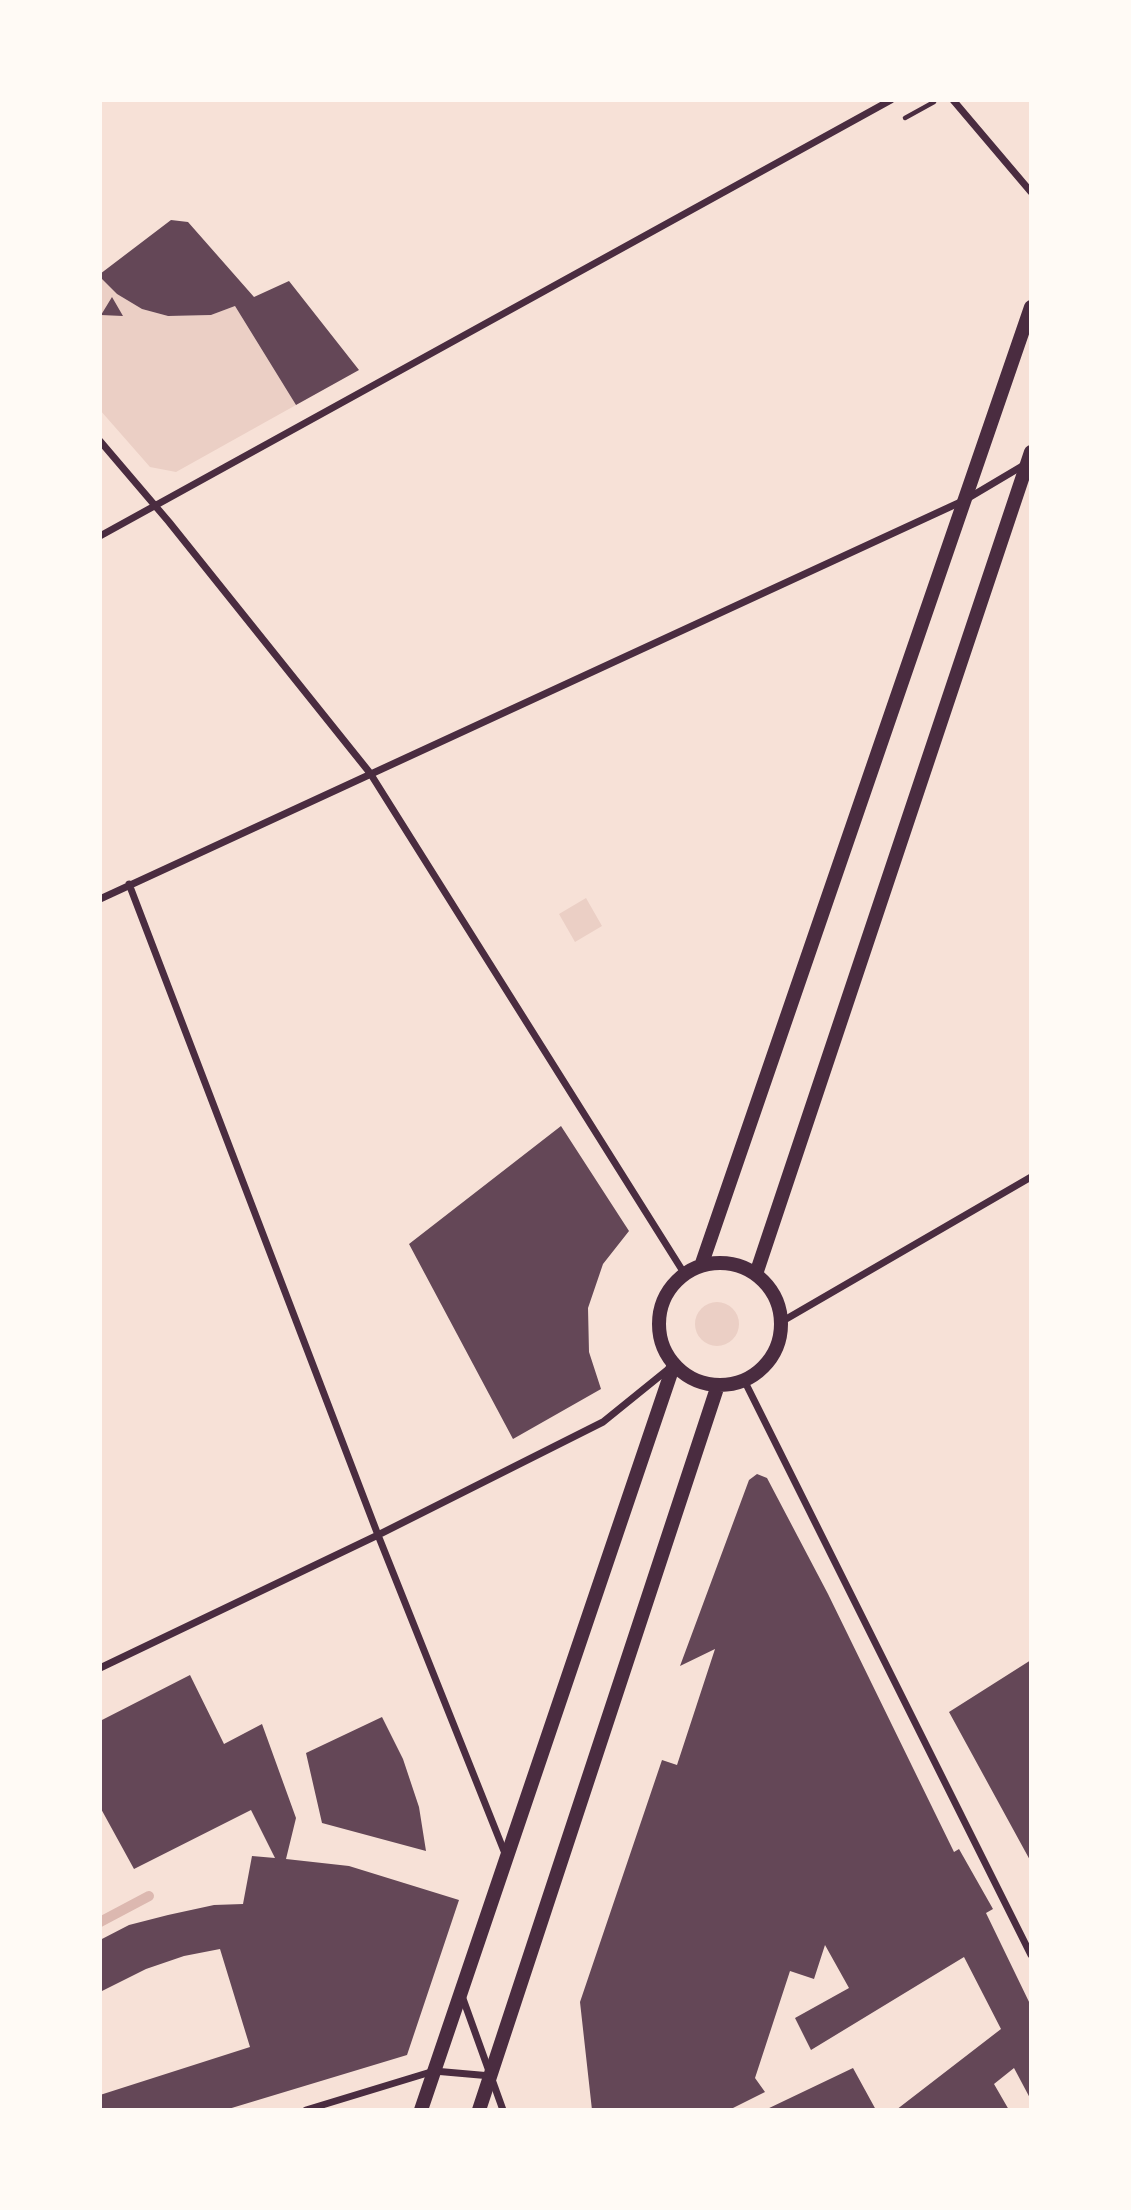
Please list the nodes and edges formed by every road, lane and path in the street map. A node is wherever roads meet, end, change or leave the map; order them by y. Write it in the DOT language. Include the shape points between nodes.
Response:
graph roads {
  1 [pos="891,100"];
  2 [pos="953,100"];
  3 [pos="1031,192"];
  4 [pos="1031,307"];
  5 [pos="100,441"];
  6 [pos="1030,459"];
  7 [pos="965,500"];
  8 [pos="155,505"];
  9 [pos="100,536"];
  10 [pos="369,773"];
  11 [pos="129,884"];
  12 [pos="100,899"];
  13 [pos="1031,1177"];
  14 [pos="701,1266"];
  15 [pos="684,1273"];
  16 [pos="756,1274"];
  17 [pos="781,1322"];
  18 [pos="674,1364"];
  19 [pos="744,1380"];
  20 [pos="718,1385"];
  21 [pos="378,1535"];
  22 [pos="100,1668"];
  23 [pos="507,1857"];
  24 [pos="1031,1955"];
  25 [pos="461,1993"];
  26 [pos="435,2071"];
  27 [pos="491,2076"];
  28 [pos="306,2110"];
  29 [pos="421,2110"];
  30 [pos="480,2110"];
  31 [pos="503,2110"];
  1 -- 8 [label="street"];
  2 -- 3 [label="street"];
  4 -- 7 [label="main road"];
  5 -- 8 [label="street"];
  6 -- 7 [label="street"];
  6 -- 16 [label="main road"];
  7 -- 10 [label="street"];
  7 -- 14 [label="main road"];
  8 -- 9 [label="street"];
  8 -- 10 [label="street"];
  10 -- 11 [label="street"];
  10 -- 15 [label="street"];
  11 -- 12 [label="street"];
  11 -- 21 [label="street"];
  13 -- 17 [label="street"];
  14 -- 15 [label="main road"];
  14 -- 16 [label="main road" via="719,1263"];
  15 -- 18 [label="main road" via="667,1294 661,1312 664,1348"];
  16 -- 17 [label="main road" via="778,1304"];
  17 -- 19 [label="main road" via="772,1357"];
  18 -- 20 [label="main road" via="687,1375"];
  18 -- 21 [label="street" via="603,1422"];
  18 -- 23 [label="main road"];
  19 -- 20 [label="main road"];
  19 -- 24 [label="street"];
  20 -- 27 [label="main road"];
  21 -- 22 [label="street"];
  21 -- 23 [label="street"];
  23 -- 25 [label="main road"];
  25 -- 26 [label="main road"];
  25 -- 27 [label="street"];
  26 -- 27 [label="street"];
  26 -- 28 [label="street"];
  26 -- 29 [label="main road"];
  27 -- 30 [label="main road"];
  27 -- 31 [label="street"];
}
